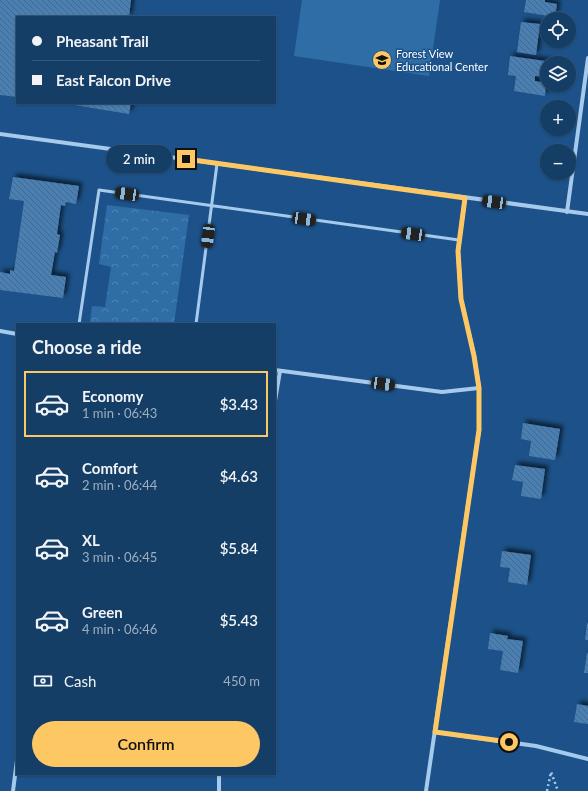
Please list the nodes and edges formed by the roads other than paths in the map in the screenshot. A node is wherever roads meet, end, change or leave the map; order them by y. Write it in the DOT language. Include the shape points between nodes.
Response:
graph roads {
  1 [pos="588,58"];
  2 [pos="0,134"];
  3 [pos="217,164"];
  4 [pos="465,198"];
  5 [pos="211,207"];
  6 [pos="567,212"];
  7 [pos="588,214"];
  8 [pos="459,240"];
  9 [pos="80,323"];
  10 [pos="196,323"];
  11 [pos="0,332"];
  12 [pos="16,334"];
  13 [pos="277,370"];
  14 [pos="276,386"];
  15 [pos="479,388"];
  16 [pos="435,732"];
  17 [pos="588,759"];
  18 [pos="16,766"];
  19 [pos="219,775"];
  20 [pos="12,791"];
  21 [pos="219,791"];
  22 [pos="426,791"];
  1 -- 6 [label="street"];
  2 -- 3 [label="street"];
  3 -- 4 [label="street"];
  3 -- 5 [label="lane"];
  4 -- 6 [label="street"];
  4 -- 8 [label="street"];
  5 -- 8 [label="lane"];
  5 -- 9 [label="lane" via="99,190"];
  5 -- 10 [label="lane"];
  6 -- 7 [label="street"];
  8 -- 15 [label="street" via="461,299"];
  11 -- 12 [label="street"];
  13 -- 14 [label="street"];
  13 -- 15 [label="street" via="442,392"];
  15 -- 16 [label="street" via="479,430"];
  16 -- 17 [label="street" via="536,746"];
  16 -- 22 [label="street"];
  18 -- 20 [label="street"];
  19 -- 21 [label="street"];
}
